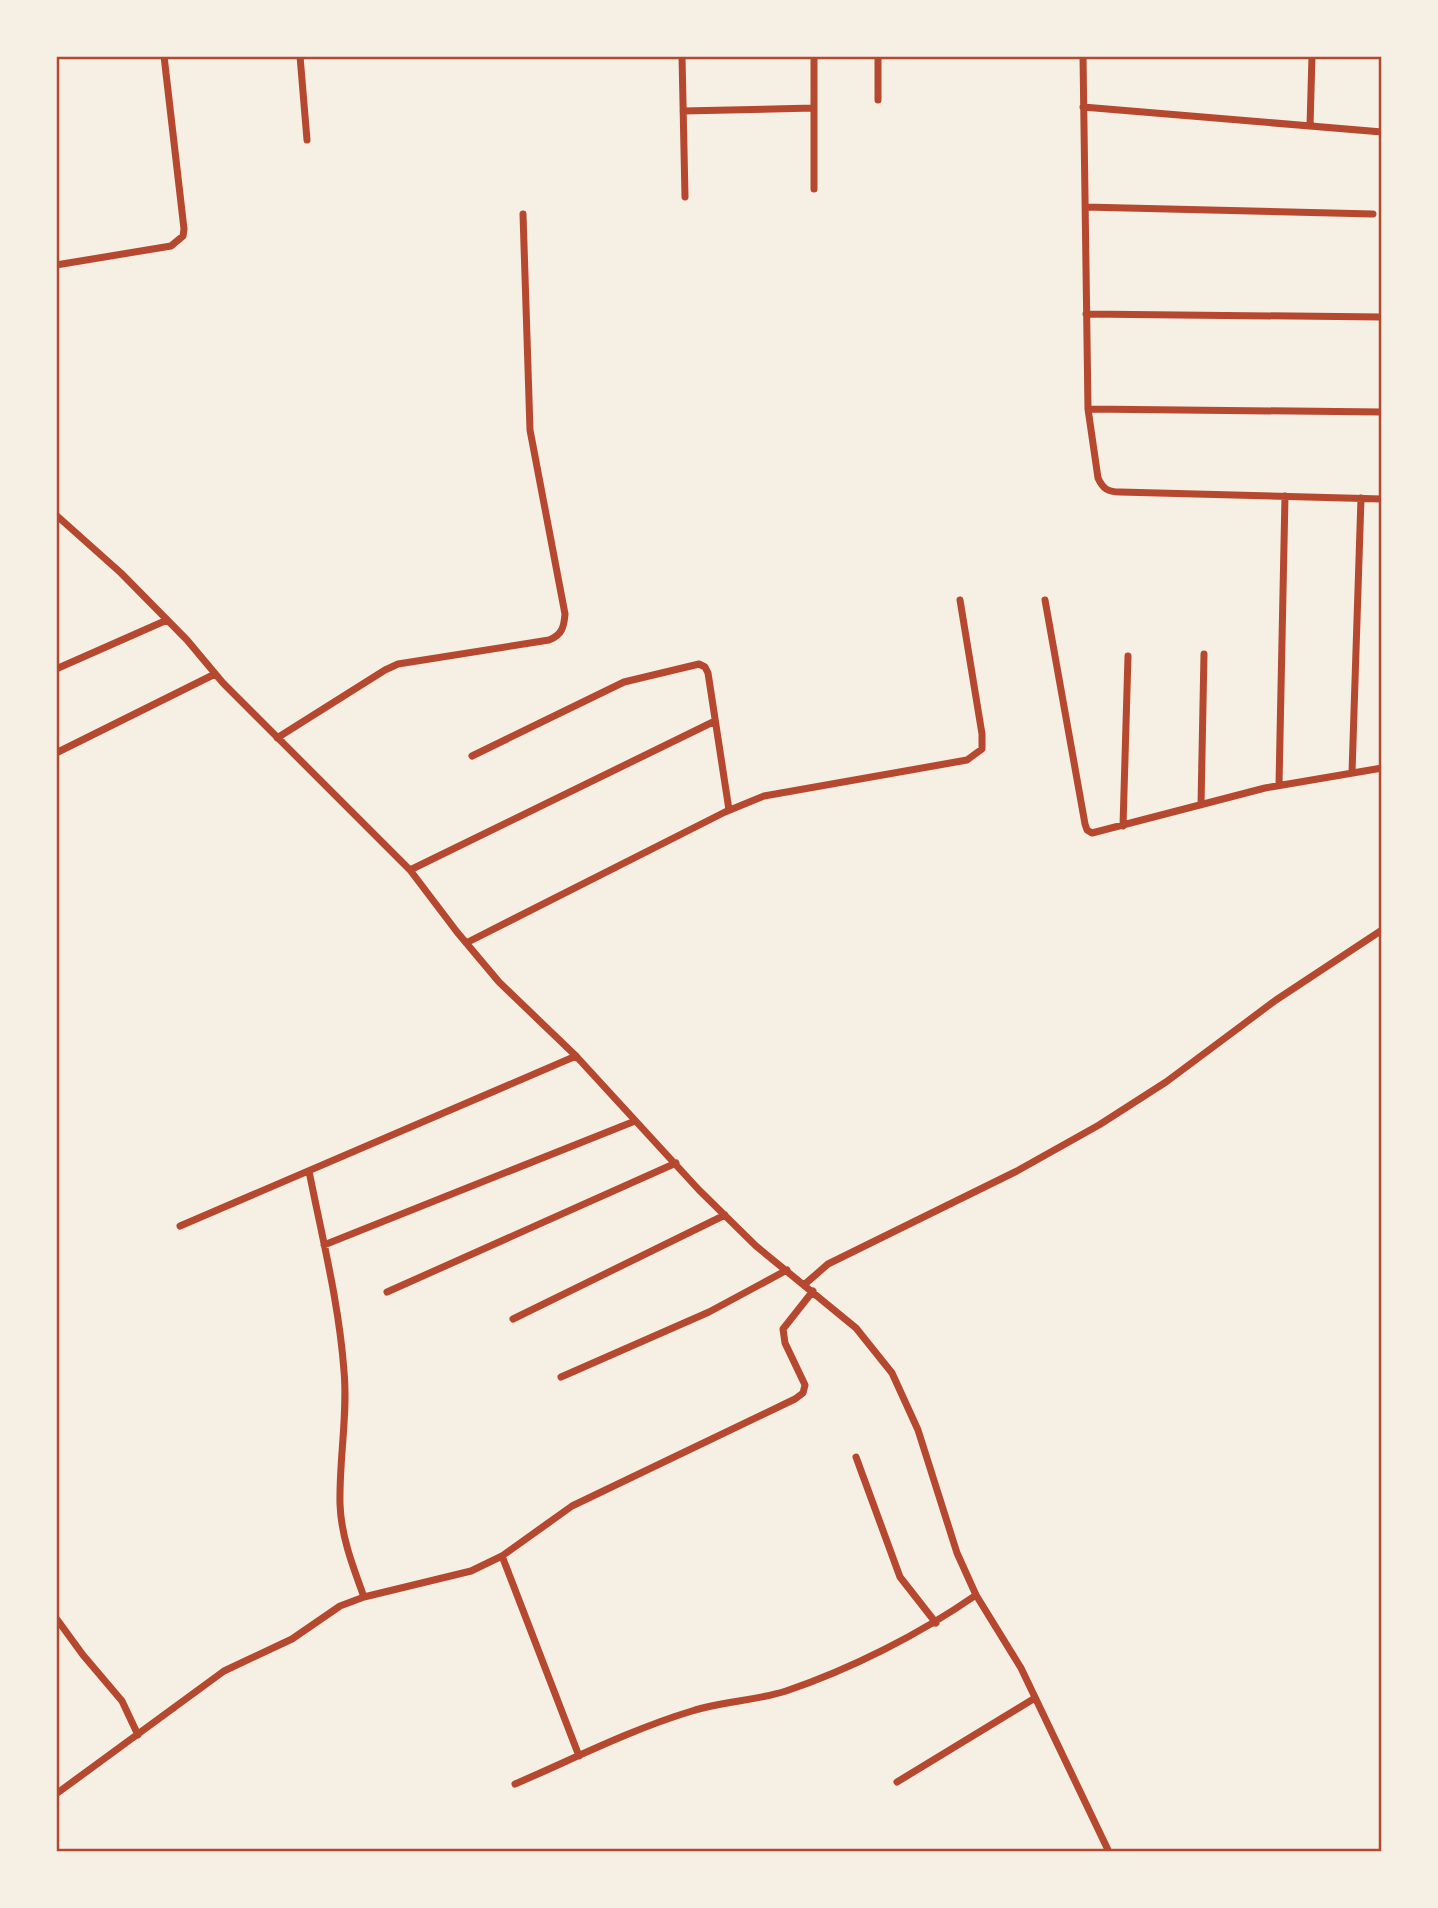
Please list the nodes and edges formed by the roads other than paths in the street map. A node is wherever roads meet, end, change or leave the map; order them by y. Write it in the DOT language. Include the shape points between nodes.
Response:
graph roads {
  1 [pos="164,56"];
  2 [pos="300,56"];
  3 [pos="682,56"];
  4 [pos="814,56"];
  5 [pos="878,56"];
  6 [pos="1083,56"];
  7 [pos="1312,56"];
  8 [pos="878,100"];
  9 [pos="1083,107"];
  10 [pos="814,108"];
  11 [pos="683,111"];
  12 [pos="1310,126"];
  13 [pos="1382,132"];
  14 [pos="307,140"];
  15 [pos="814,189"];
  16 [pos="685,197"];
  17 [pos="1085,207"];
  18 [pos="523,214"];
  19 [pos="1373,214"];
  20 [pos="56,265"];
  21 [pos="1086,314"];
  22 [pos="1382,317"];
  23 [pos="1088,409"];
  24 [pos="1382,412"];
  25 [pos="1285,496"];
  26 [pos="1361,498"];
  27 [pos="1382,499"];
  28 [pos="56,515"];
  29 [pos="960,600"];
  30 [pos="1045,600"];
  31 [pos="167,620"];
  32 [pos="1204,654"];
  33 [pos="1128,656"];
  34 [pos="56,668"];
  35 [pos="215,674"];
  36 [pos="715,721"];
  37 [pos="277,738"];
  38 [pos="56,753"];
  39 [pos="472,756"];
  40 [pos="1382,768"];
  41 [pos="1352,773"];
  42 [pos="1279,785"];
  43 [pos="1201,805"];
  44 [pos="729,810"];
  45 [pos="1123,826"];
  46 [pos="410,870"];
  47 [pos="1382,930"];
  48 [pos="466,943"];
  49 [pos="576,1056"];
  50 [pos="635,1121"];
  51 [pos="676,1163"];
  52 [pos="309,1171"];
  53 [pos="725,1215"];
  54 [pos="180,1226"];
  55 [pos="324,1245"];
  56 [pos="788,1270"];
  57 [pos="805,1284"];
  58 [pos="387,1292"];
  59 [pos="813,1292"];
  60 [pos="513,1319"];
  61 [pos="561,1377"];
  62 [pos="856,1457"];
  63 [pos="502,1556"];
  64 [pos="976,1595"];
  65 [pos="364,1597"];
  66 [pos="56,1618"];
  67 [pos="936,1623"];
  68 [pos="1035,1698"];
  69 [pos="138,1735"];
  70 [pos="579,1756"];
  71 [pos="897,1782"];
  72 [pos="515,1784"];
  73 [pos="56,1794"];
  74 [pos="1109,1852"];
  1 -- 20 [label="street" via="183,236 171,246"];
  2 -- 14 [label="street"];
  3 -- 11 [label="street"];
  4 -- 10 [label="street"];
  5 -- 8 [label="street"];
  6 -- 9 [label="street"];
  7 -- 12 [label="street"];
  9 -- 12 [label="street"];
  9 -- 17 [label="street"];
  10 -- 11 [label="street"];
  10 -- 15 [label="street"];
  11 -- 16 [label="street"];
  12 -- 13 [label="street"];
  17 -- 19 [label="street"];
  17 -- 21 [label="street"];
  18 -- 37 [label="street" via="530,430 564,627 549,640 398,664"];
  21 -- 22 [label="street"];
  21 -- 23 [label="street"];
  23 -- 24 [label="street"];
  23 -- 25 [label="street" via="1098,478 1109,492"];
  25 -- 26 [label="street"];
  25 -- 42 [label="street"];
  26 -- 27 [label="street"];
  26 -- 41 [label="street"];
  28 -- 31 [label="street"];
  29 -- 44 [label="street" via="982,750 967,760 764,796"];
  30 -- 45 [label="street" via="1087,830 1098,833"];
  31 -- 34 [label="street"];
  31 -- 35 [label="street"];
  32 -- 43 [label="street"];
  33 -- 45 [label="street"];
  35 -- 37 [label="street"];
  35 -- 38 [label="street"];
  36 -- 39 [label="street" via="708,673 699,664 624,682"];
  36 -- 44 [label="street"];
  36 -- 46 [label="street"];
  37 -- 46 [label="street"];
  40 -- 41 [label="street"];
  41 -- 42 [label="street"];
  42 -- 43 [label="street"];
  43 -- 45 [label="street"];
  44 -- 48 [label="street"];
  46 -- 48 [label="street"];
  47 -- 57 [label="street" via="1099,1125 1017,1171 828,1264"];
  48 -- 49 [label="street" via="499,982"];
  49 -- 50 [label="street"];
  49 -- 52 [label="street"];
  50 -- 51 [label="street"];
  50 -- 55 [label="street"];
  51 -- 53 [label="street"];
  51 -- 58 [label="street"];
  52 -- 54 [label="street"];
  52 -- 55 [label="street"];
  53 -- 56 [label="street"];
  53 -- 60 [label="street"];
  55 -- 65 [label="street" via="344,1373 340,1506 348,1551"];
  56 -- 57 [label="street"];
  56 -- 61 [label="street" via="709,1312"];
  57 -- 59 [label="street"];
  59 -- 63 [label="street" via="783,1329 805,1385 803,1393 572,1506"];
  59 -- 64 [label="street" via="856,1328 892,1373 918,1430 957,1553"];
  62 -- 67 [label="street" via="900,1577"];
  63 -- 65 [label="street" via="471,1571"];
  63 -- 70 [label="street"];
  64 -- 67 [label="street"];
  64 -- 68 [label="street"];
  65 -- 69 [label="street" via="340,1606 272,1650 224,1671"];
  66 -- 69 [label="street" via="122,1701"];
  67 -- 70 [label="street" via="787,1690 692,1711"];
  68 -- 71 [label="street"];
  68 -- 74 [label="street"];
  69 -- 73 [label="street"];
  70 -- 72 [label="street"];
}
